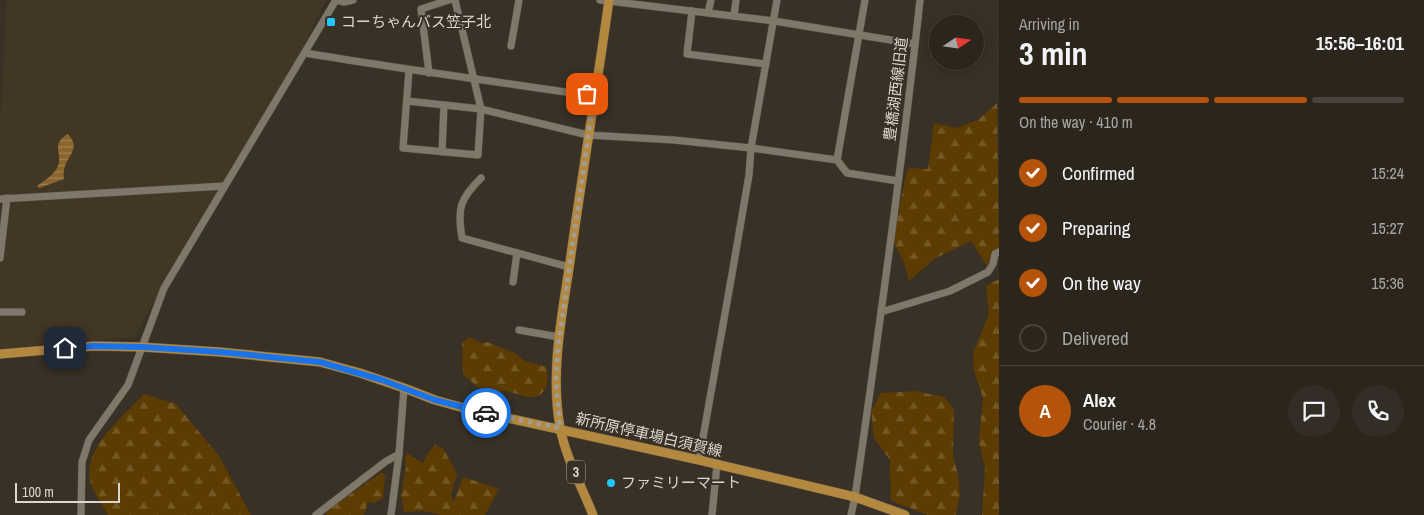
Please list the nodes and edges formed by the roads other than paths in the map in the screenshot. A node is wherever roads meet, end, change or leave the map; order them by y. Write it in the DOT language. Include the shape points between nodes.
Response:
graph roads {
  1 [pos="336,0"];
  2 [pos="353,0"];
  3 [pos="449,0"];
  4 [pos="455,0"];
  5 [pos="519,0"];
  6 [pos="711,0"];
  7 [pos="736,0"];
  8 [pos="777,0"];
  9 [pos="865,0"];
  10 [pos="920,0"];
  11 [pos="606,1"];
  12 [pos="661,4"];
  13 [pos="692,11"];
  14 [pos="708,13"];
  15 [pos="734,16"];
  16 [pos="774,21"];
  17 [pos="858,36"];
  18 [pos="915,44"];
  19 [pos="510,46"];
  20 [pos="305,53"];
  21 [pos="766,64"];
  22 [pos="409,70"];
  23 [pos="429,73"];
  24 [pos="473,78"];
  25 [pos="594,96"];
  26 [pos="407,101"];
  27 [pos="444,105"];
  28 [pos="481,109"];
  29 [pos="588,135"];
  30 [pos="750,148"];
  31 [pos="442,152"];
  32 [pos="837,160"];
  33 [pos="481,178"];
  34 [pos="898,181"];
  35 [pos="224,186"];
  36 [pos="3,199"];
  37 [pos="517,253"];
  38 [pos="997,253"];
  39 [pos="0,258"];
  40 [pos="569,267"];
  41 [pos="512,282"];
  42 [pos="0,312"];
  43 [pos="22,312"];
  44 [pos="882,312"];
  45 [pos="519,330"];
  46 [pos="559,338"];
  47 [pos="142,347"];
  48 [pos="0,354"];
  49 [pos="404,388"];
  50 [pos="560,428"];
  51 [pos="399,454"];
  52 [pos="699,460"];
  53 [pos="718,465"];
  54 [pos="855,497"];
  55 [pos="81,515"];
  56 [pos="316,515"];
  57 [pos="391,515"];
  58 [pos="593,515"];
  59 [pos="712,515"];
  60 [pos="851,515"];
  61 [pos="905,515"];
  1 -- 2 [label="street"];
  1 -- 20 [label="street"];
  3 -- 23 [label="street" via="421,9"];
  4 -- 24 [label="street"];
  5 -- 19 [label="street"];
  6 -- 14 [label="street"];
  7 -- 15 [label="street"];
  8 -- 16 [label="street"];
  9 -- 17 [label="street"];
  10 -- 18 [label="street, 豊橋湖西線旧道"];
  11 -- 12 [label="street"];
  11 -- 25 [label="main road, 3"];
  12 -- 13 [label="street"];
  13 -- 14 [label="street"];
  13 -- 21 [label="street" via="687,54"];
  14 -- 15 [label="street"];
  15 -- 16 [label="street"];
  16 -- 17 [label="street"];
  16 -- 21 [label="street"];
  17 -- 18 [label="street"];
  17 -- 32 [label="street"];
  18 -- 34 [label="street, 豊橋湖西線旧道"];
  20 -- 22 [label="street"];
  20 -- 35 [label="street"];
  21 -- 30 [label="street"];
  22 -- 23 [label="street"];
  22 -- 26 [label="street"];
  23 -- 24 [label="street"];
  24 -- 25 [label="street"];
  24 -- 28 [label="street"];
  25 -- 29 [label="main road, 3"];
  26 -- 27 [label="street"];
  26 -- 31 [label="street" via="403,148"];
  27 -- 28 [label="street"];
  27 -- 31 [label="street"];
  28 -- 29 [label="street"];
  28 -- 31 [label="street" via="478,155"];
  29 -- 30 [label="street"];
  29 -- 40 [label="main road, 3"];
  30 -- 32 [label="street"];
  30 -- 52 [label="street" via="749,175"];
  32 -- 34 [label="street" via="847,173"];
  33 -- 37 [label="street" via="464,195 459,218 462,238"];
  34 -- 44 [label="street, 豊橋湖西線旧道"];
  35 -- 36 [label="street"];
  35 -- 47 [label="street" via="164,288"];
  36 -- 39 [label="street"];
  37 -- 40 [label="street"];
  37 -- 41 [label="street"];
  38 -- 44 [label="street" via="988,272 950,291"];
  40 -- 46 [label="main road, 3"];
  42 -- 43 [label="street"];
  44 -- 54 [label="street, 豊橋湖西線旧道"];
  45 -- 46 [label="street"];
  46 -- 50 [label="main road, 3" via="556,380"];
  47 -- 48 [label="main road, 新所原停車場白須賀線" via="94,346"];
  47 -- 49 [label="main road, 新所原停車場白須賀線" via="320,362"];
  47 -- 55 [label="street" via="128,385 89,440 82,462"];
  49 -- 50 [label="main road, 新所原停車場白須賀線" via="471,410"];
  49 -- 51 [label="street"];
  50 -- 52 [label="main road, 新所原停車場白須賀線"];
  50 -- 58 [label="main road, 3"];
  51 -- 56 [label="street"];
  51 -- 57 [label="street"];
  52 -- 53 [label="main road, 新所原停車場白須賀線"];
  53 -- 54 [label="main road, 新所原停車場白須賀線"];
  53 -- 59 [label="street"];
  54 -- 60 [label="street, 豊橋湖西線旧道"];
  54 -- 61 [label="main road, 新所原停車場白須賀線"];
}
